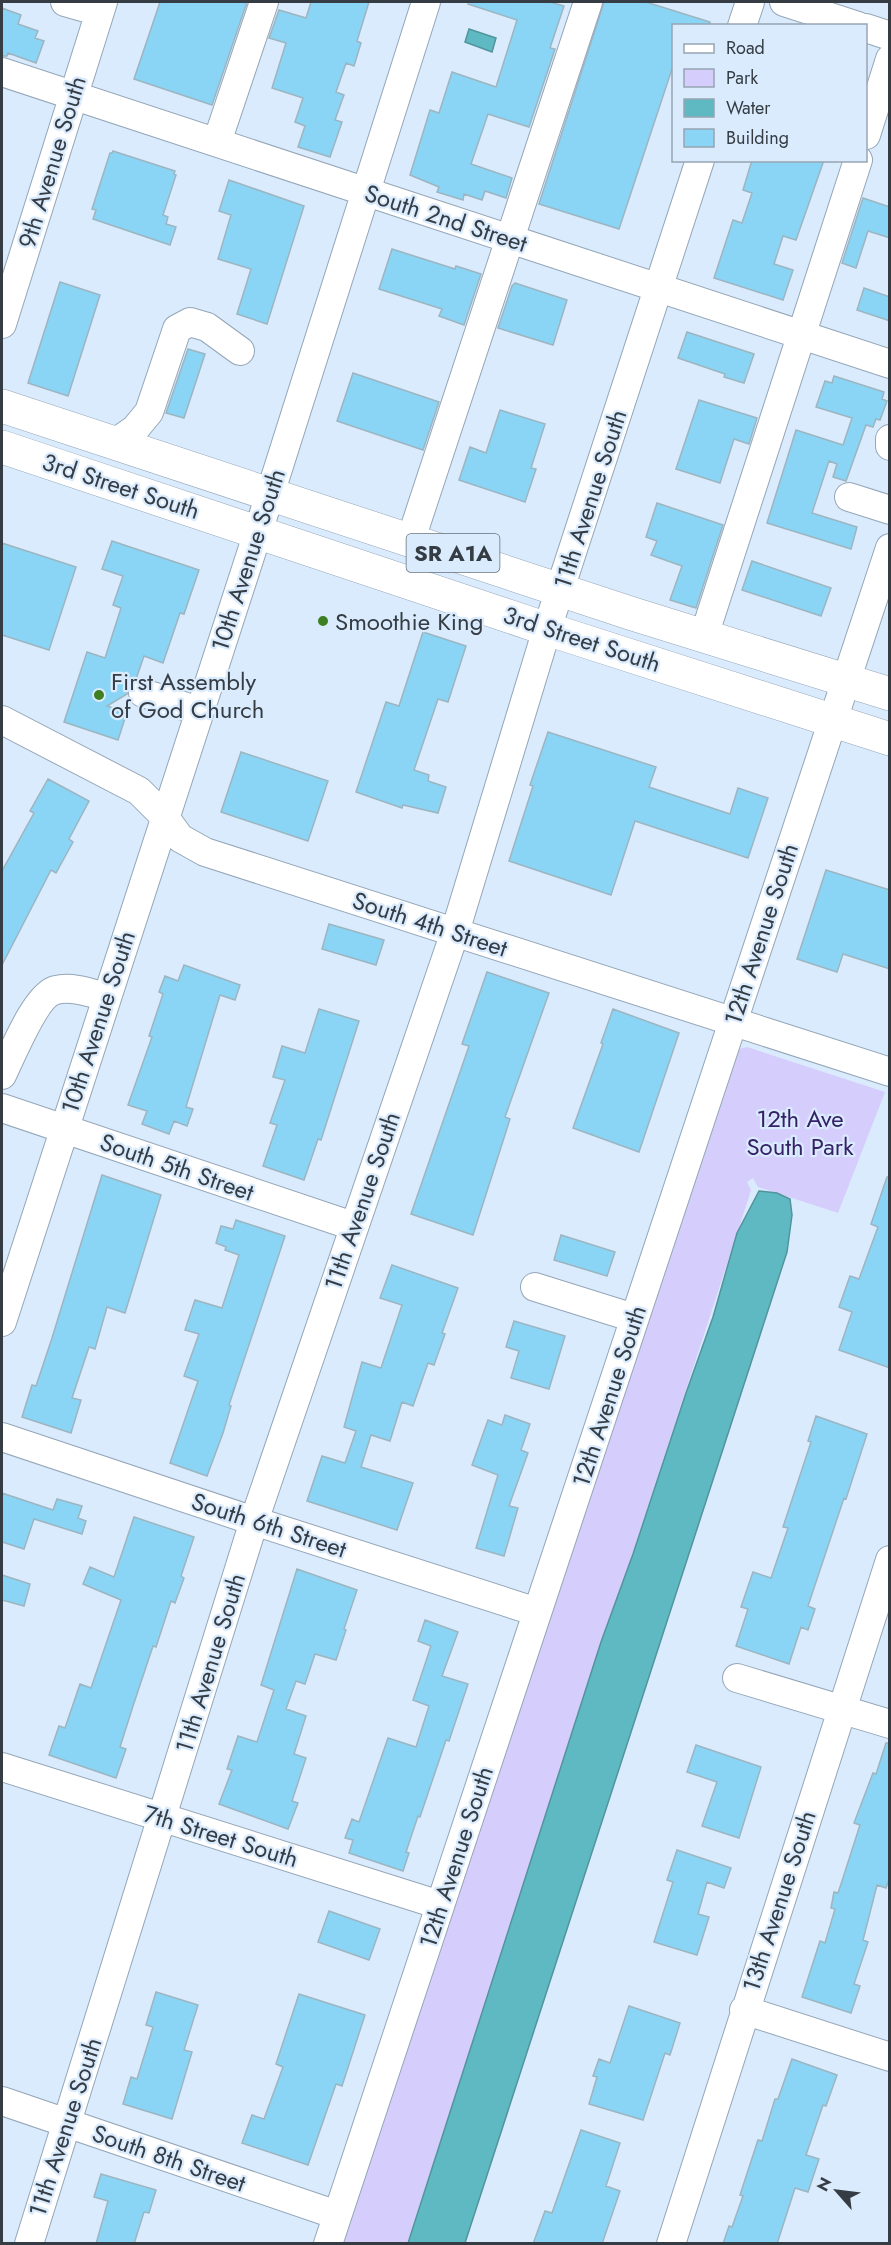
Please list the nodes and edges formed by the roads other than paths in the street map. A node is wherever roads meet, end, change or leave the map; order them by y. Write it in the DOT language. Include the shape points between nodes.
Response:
graph roads {
  1 [pos="65,2"];
  2 [pos="264,2"];
  3 [pos="426,2"];
  4 [pos="588,2"];
  5 [pos="750,2"];
  6 [pos="783,2"];
  7 [pos="102,7"];
  8 [pos="743,24"];
  9 [pos="852,24"];
  10 [pos="867,28"];
  11 [pos="890,36"];
  12 [pos="890,59"];
  13 [pos="2,72"];
  14 [pos="73,95"];
  15 [pos="867,132"];
  16 [pos="217,142"];
  17 [pos="699,162"];
  18 [pos="857,162"];
  19 [pos="365,192"];
  20 [pos="511,239"];
  21 [pos="659,288"];
  22 [pos="2,324"];
  23 [pos="803,336"];
  24 [pos="240,351"];
  25 [pos="890,364"];
  26 [pos="2,406"];
  27 [pos="890,439"];
  28 [pos="115,443"];
  29 [pos="890,446"];
  30 [pos="2,447"];
  31 [pos="270,495"];
  32 [pos="849,497"];
  33 [pos="890,510"];
  34 [pos="258,531"];
  35 [pos="411,539"];
  36 [pos="890,548"];
  37 [pos="561,589"];
  38 [pos="547,629"];
  39 [pos="704,636"];
  40 [pos="845,680"];
  41 [pos="143,693"];
  42 [pos="890,694"];
  43 [pos="199,711"];
  44 [pos="2,720"];
  45 [pos="832,720"];
  46 [pos="890,739"];
  47 [pos="164,816"];
  48 [pos="455,932"];
  49 [pos="106,997"];
  50 [pos="732,1021"];
  51 [pos="890,1072"];
  52 [pos="2,1075"];
  53 [pos="2,1108"];
  54 [pos="64,1129"];
  55 [pos="353,1226"];
  56 [pos="535,1287"];
  57 [pos="634,1318"];
  58 [pos="2,1322"];
  59 [pos="2,1437"];
  60 [pos="254,1521"];
  61 [pos="890,1560"];
  62 [pos="537,1612"];
  63 [pos="737,1678"];
  64 [pos="842,1708"];
  65 [pos="890,1724"];
  66 [pos="2,1767"];
  67 [pos="162,1818"];
  68 [pos="440,1905"];
  69 [pos="744,2010"];
  70 [pos="890,2057"];
  71 [pos="2,2101"];
  72 [pos="67,2123"];
  73 [pos="337,2215"];
  74 [pos="28,2244"];
  75 [pos="328,2244"];
  76 [pos="671,2244"];
  1 -- 7 [label="street"];
  2 -- 16 [label="street"];
  3 -- 19 [label="street, 10th Avenue South"];
  4 -- 20 [label="street"];
  5 -- 8 [label="street"];
  6 -- 9 [label="street"];
  7 -- 14 [label="street, 9th Avenue South"];
  10 -- 11 [label="street"];
  12 -- 15 [label="street"];
  13 -- 14 [label="street, South 2nd Street"];
  14 -- 16 [label="street, South 2nd Street"];
  14 -- 22 [label="street, 9th Avenue South"];
  16 -- 19 [label="street, South 2nd Street"];
  17 -- 21 [label="street, 11th Avenue South"];
  18 -- 23 [label="street"];
  19 -- 20 [label="street, South 2nd Street"];
  19 -- 31 [label="street, 10th Avenue South"];
  20 -- 21 [label="street, South 2nd Street"];
  20 -- 35 [label="street"];
  21 -- 23 [label="street, South 2nd Street"];
  21 -- 37 [label="street, 11th Avenue South"];
  23 -- 25 [label="street, South 2nd Street"];
  23 -- 39 [label="street"];
  24 -- 28 [label="street" via="207,327 190,322 177,329 149,412 135,429"];
  26 -- 28 [label="main road, 3rd Street South / SR A1A"];
  27 -- 29 [label="street"];
  28 -- 31 [label="main road, 3rd Street South / SR A1A"];
  30 -- 34 [label="main road, 3rd Street South / SR A1A"];
  31 -- 34 [label="street, 10th Avenue South"];
  31 -- 35 [label="main road, 3rd Street South / SR A1A"];
  32 -- 33 [label="street"];
  34 -- 38 [label="main road, 3rd Street South / SR A1A"];
  34 -- 43 [label="street, 10th Avenue South"];
  35 -- 37 [label="main road, 3rd Street South / SR A1A"];
  36 -- 40 [label="street, 12th Avenue South"];
  37 -- 38 [label="street, 11th Avenue South"];
  37 -- 39 [label="main road, 3rd Street South / SR A1A"];
  38 -- 45 [label="main road, 3rd Street South / SR A1A"];
  38 -- 48 [label="street, 11th Avenue South"];
  39 -- 40 [label="main road, 3rd Street South / SR A1A"];
  40 -- 42 [label="main road, 3rd Street South / SR A1A"];
  40 -- 45 [label="street, 12th Avenue South"];
  41 -- 43 [label="street"];
  43 -- 47 [label="street, 10th Avenue South"];
  44 -- 47 [label="street, South 4th Street" via="138,790"];
  45 -- 46 [label="main road, 3rd Street South / SR A1A"];
  45 -- 50 [label="street, 12th Avenue South"];
  47 -- 48 [label="street, South 4th Street" via="180,838 205,852"];
  47 -- 49 [label="street, 10th Avenue South"];
  48 -- 50 [label="street, South 4th Street"];
  48 -- 55 [label="street, 11th Avenue South"];
  49 -- 52 [label="street" via="80,990 54,990 43,997"];
  49 -- 54 [label="street, 10th Avenue South"];
  50 -- 51 [label="street, South 4th Street"];
  50 -- 57 [label="street, 12th Avenue South"];
  53 -- 54 [label="street, South 5th Street"];
  54 -- 55 [label="street, South 5th Street"];
  54 -- 58 [label="street, 10th Avenue South"];
  55 -- 60 [label="street, 11th Avenue South"];
  56 -- 57 [label="street"];
  57 -- 62 [label="street, 12th Avenue South"];
  59 -- 60 [label="street, South 6th Street"];
  60 -- 62 [label="street, South 6th Street"];
  60 -- 67 [label="street, 11th Avenue South"];
  61 -- 64 [label="street, 13th Avenue South"];
  62 -- 68 [label="street, 12th Avenue South"];
  63 -- 64 [label="street"];
  64 -- 65 [label="street"];
  64 -- 69 [label="street, 13th Avenue South"];
  66 -- 67 [label="street, 7th Street South"];
  67 -- 68 [label="street, 7th Street South"];
  67 -- 72 [label="street, 11th Avenue South"];
  68 -- 73 [label="street, 12th Avenue South"];
  69 -- 70 [label="street"];
  69 -- 76 [label="street, 13th Avenue South"];
  71 -- 72 [label="street, South 8th Street"];
  72 -- 73 [label="street, South 8th Street"];
  72 -- 74 [label="street, 11th Avenue South"];
  73 -- 75 [label="street, 12th Avenue South"];
}
